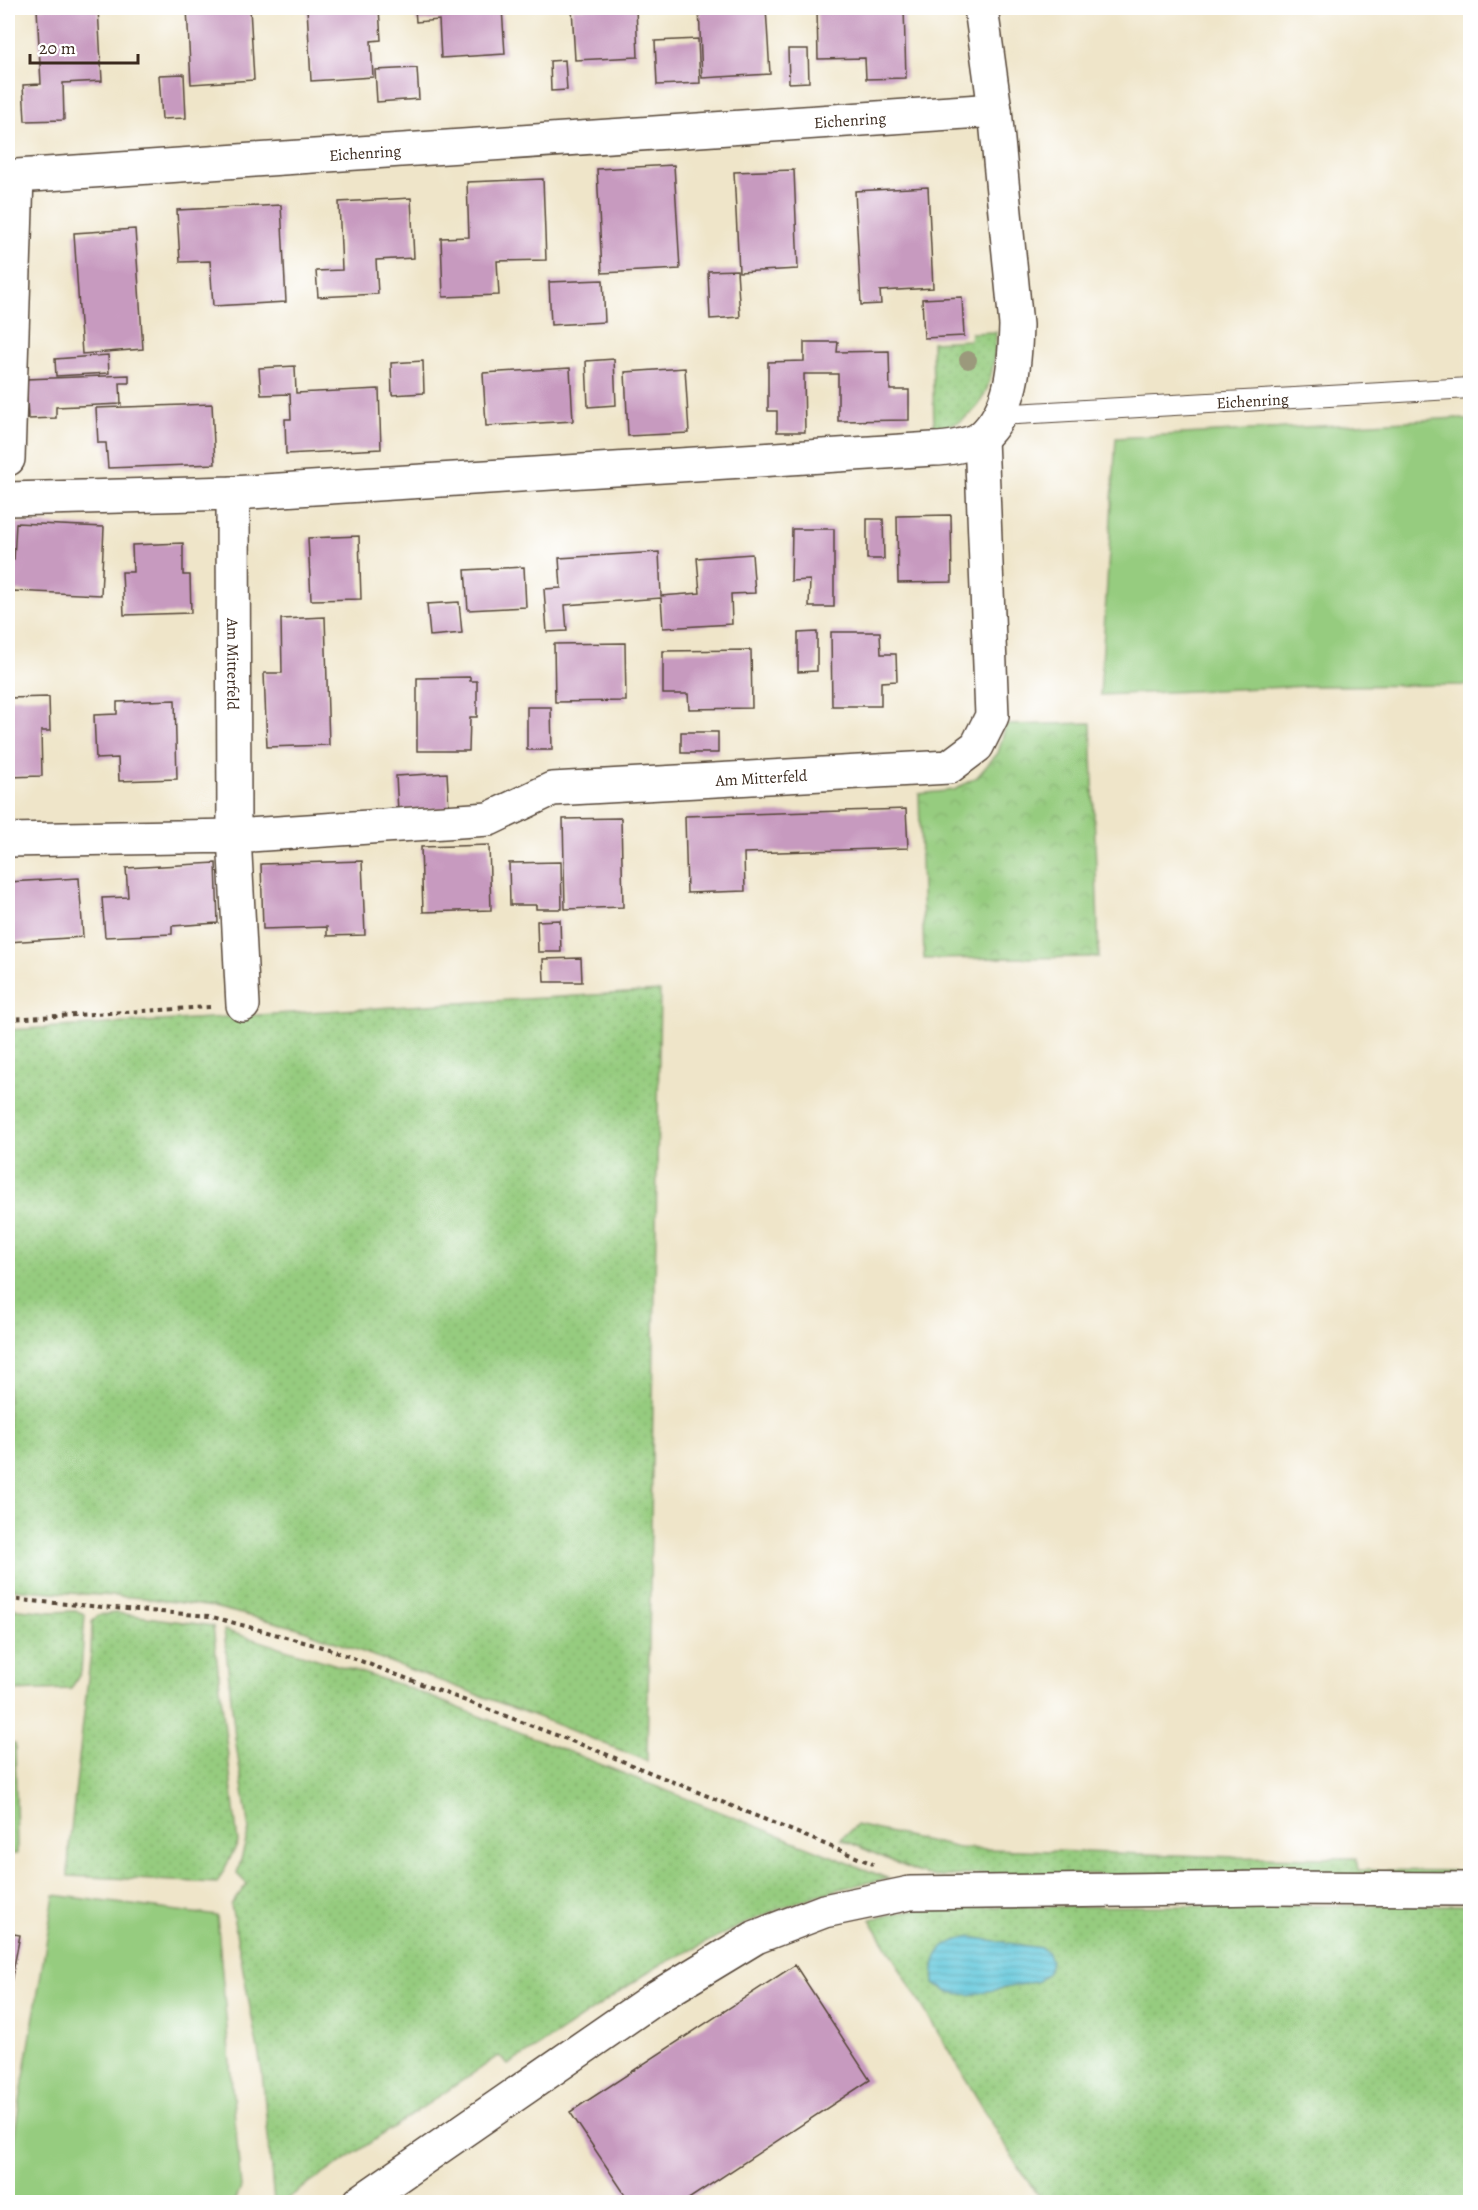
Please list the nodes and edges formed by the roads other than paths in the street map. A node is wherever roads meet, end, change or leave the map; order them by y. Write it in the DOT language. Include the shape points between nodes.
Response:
graph roads {
  1 [pos="981,8"];
  2 [pos="995,110"];
  3 [pos="1470,388"];
  4 [pos="989,426"];
  5 [pos="8,459"];
  6 [pos="233,493"];
  7 [pos="8,499"];
  8 [pos="234,836"];
  9 [pos="8,840"];
  10 [pos="243,1005"];
  11 [pos="1470,1889"];
  12 [pos="360,2202"];
  1 -- 2 [label="street"];
  2 -- 4 [label="street" via="1016,325 1010,388"];
  2 -- 5 [label="street, Eichenring" via="17,176"];
  3 -- 4 [label="lane, Eichenring"];
  4 -- 6 [label="street, Eichenring" via="950,448"];
  4 -- 8 [label="street, Am Mitterfeld" via="992,716 977,746 949,767 552,789 489,819"];
  6 -- 7 [label="street, Eichenring"];
  6 -- 8 [label="street, Am Mitterfeld"];
  8 -- 9 [label="street, Am Mitterfeld"];
  8 -- 10 [label="street, Am Mitterfeld"];
  11 -- 12 [label="street" via="910,1893 824,1911 756,1937 662,1995"];
}
